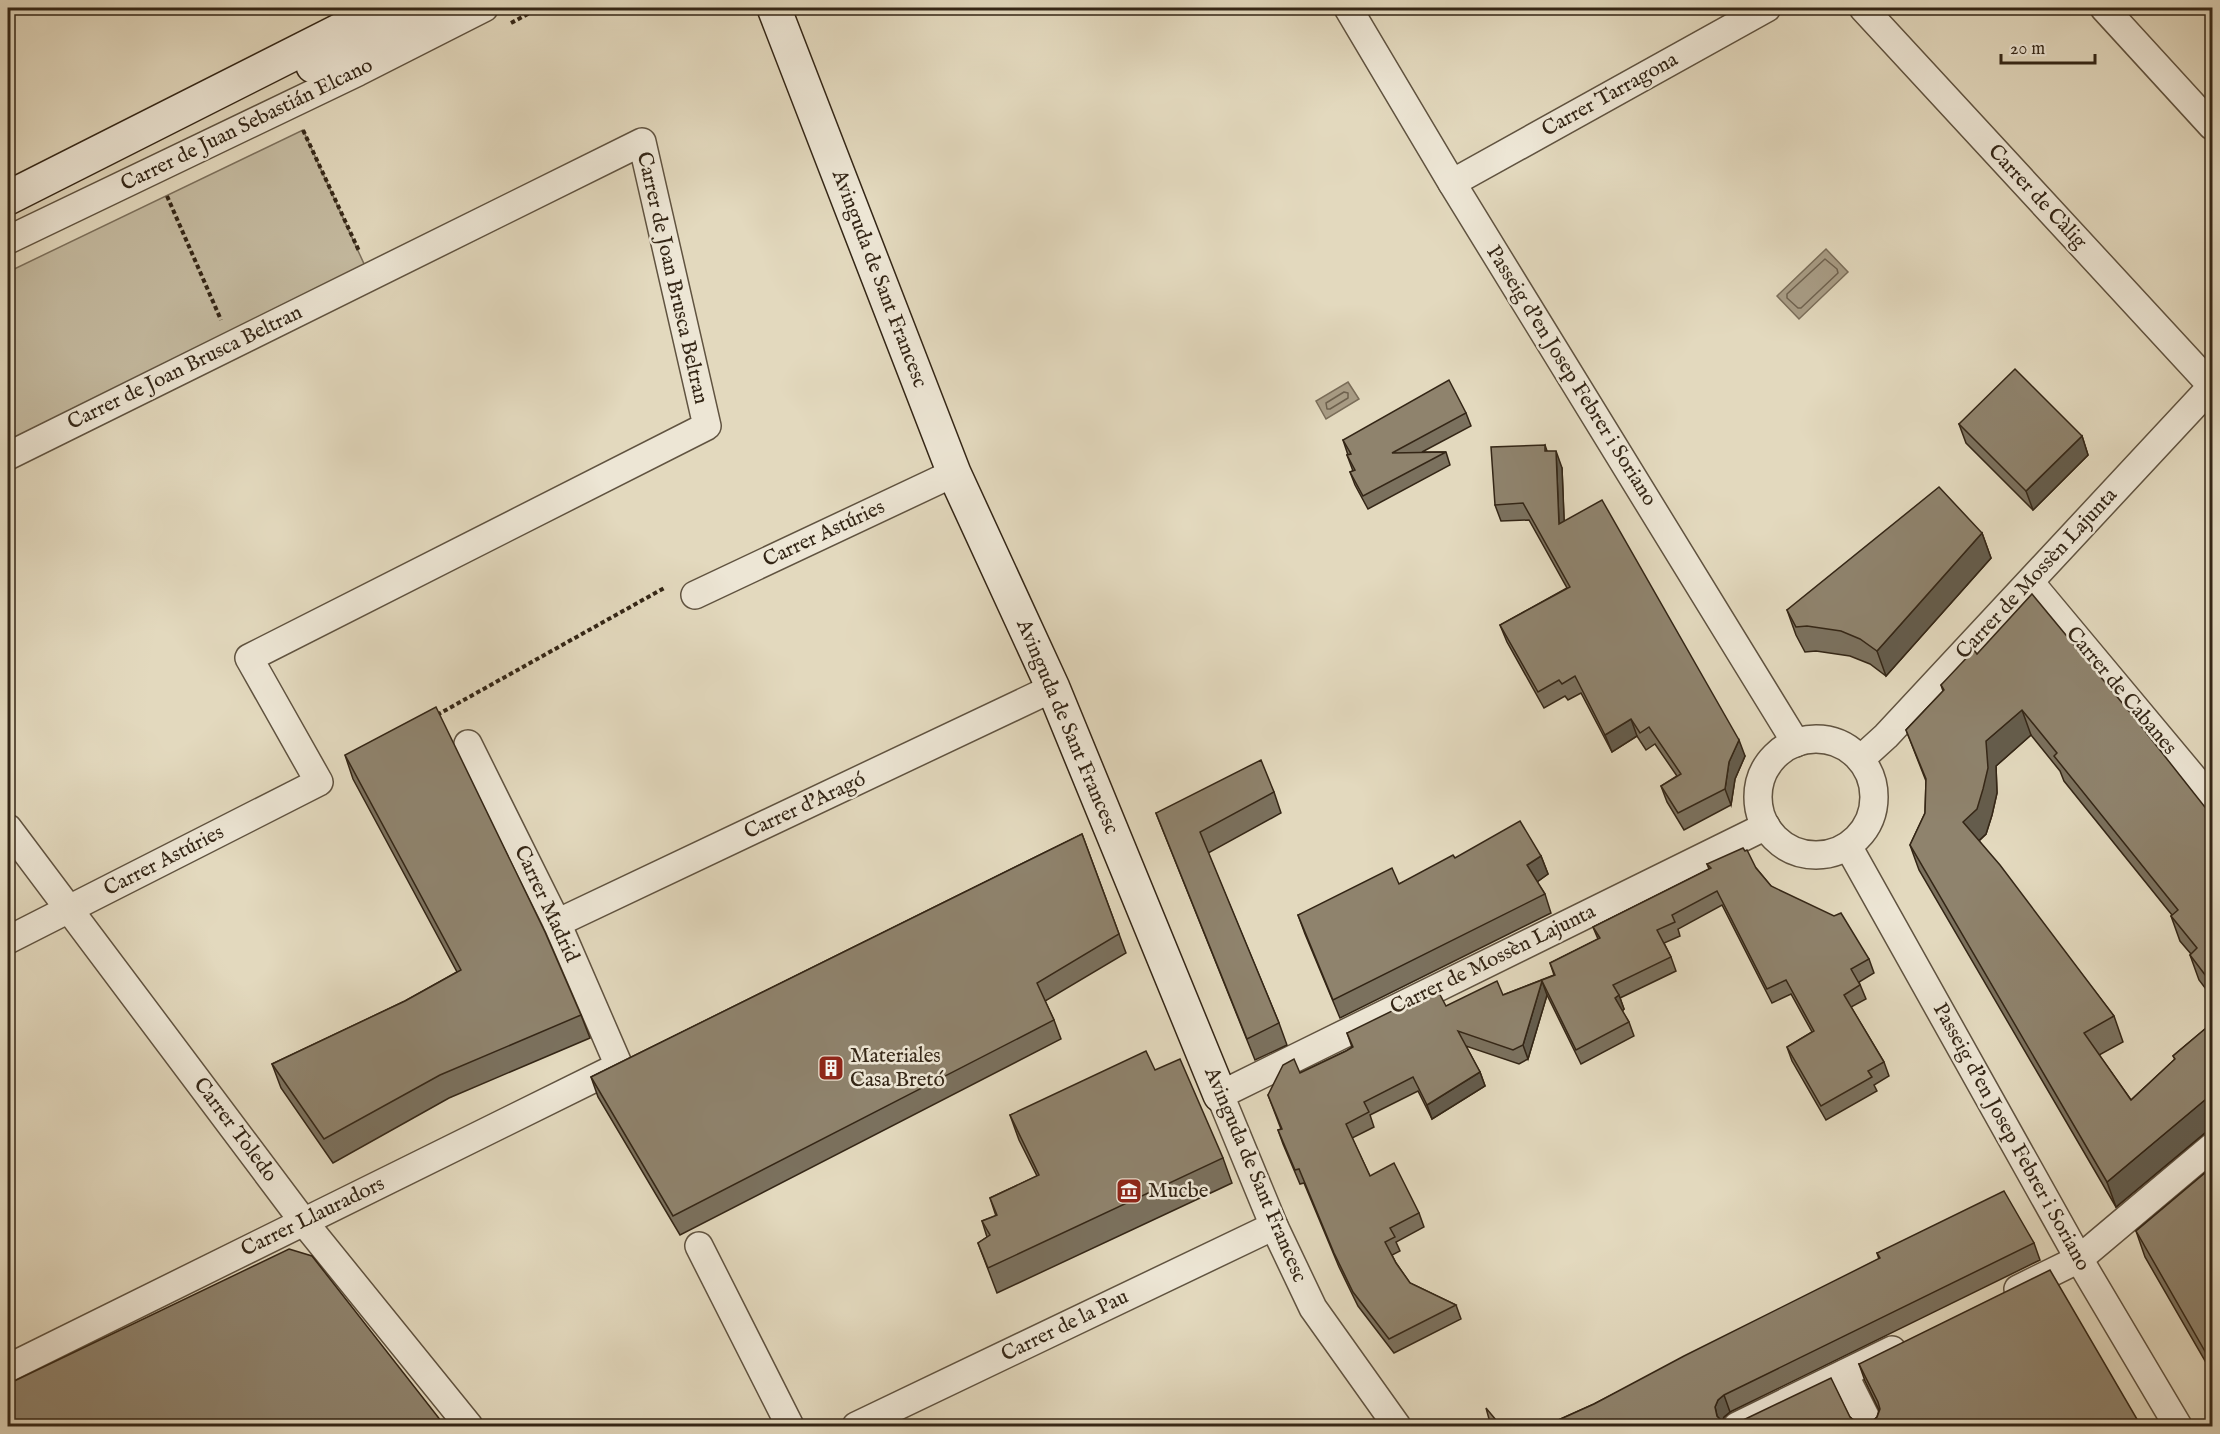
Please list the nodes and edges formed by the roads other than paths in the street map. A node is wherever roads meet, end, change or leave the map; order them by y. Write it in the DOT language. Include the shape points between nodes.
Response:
graph roads {
  1 [pos="384,8"];
  2 [pos="438,8"];
  3 [pos="484,8"];
  4 [pos="774,8"];
  5 [pos="1348,8"];
  6 [pos="1767,8"];
  7 [pos="1863,8"];
  8 [pos="2104,8"];
  9 [pos="2212,126"];
  10 [pos="54,175"];
  11 [pos="1452,183"];
  12 [pos="8,198"];
  13 [pos="8,240"];
  14 [pos="2212,386"];
  15 [pos="8,456"];
  16 [pos="954,473"];
  17 [pos="2030,582"];
  18 [pos="695,595"];
  19 [pos="1053,688"];
  20 [pos="1796,742"];
  21 [pos="468,744"];
  22 [pos="1858,756"];
  23 [pos="320,782"];
  24 [pos="2212,800"];
  25 [pos="1766,826"];
  26 [pos="8,828"];
  27 [pos="1848,846"];
  28 [pos="70,909"];
  29 [pos="557,923"];
  30 [pos="8,940"];
  31 [pos="619,1066"];
  32 [pos="1220,1095"];
  33 [pos="2212,1147"];
  34 [pos="303,1221"];
  35 [pos="1274,1226"];
  36 [pos="699,1246"];
  37 [pos="2079,1259"];
  38 [pos="1993,1301"];
  39 [pos="1918,1338"];
  40 [pos="8,1368"];
  41 [pos="1844,1374"];
  42 [pos="1755,1423"];
  43 [pos="470,1426"];
  44 [pos="790,1426"];
  45 [pos="856,1426"];
  46 [pos="1397,1426"];
  47 [pos="1870,1426"];
  48 [pos="2178,1426"];
  1 -- 10 [label="street, Carrer de Juan Sebastián Elcano"];
  2 -- 10 [label="street, Carrer de Juan Sebastián Elcano" via="397,31"];
  3 -- 13 [label="street, Carrer de Juan Sebastián Elcano"];
  4 -- 16 [label="street, Avinguda de Sant Francesc"];
  5 -- 11 [label="street, Passeig d'en Josep Febrer i Soriano"];
  6 -- 11 [label="street, Carrer Tarragona"];
  7 -- 14 [label="street, Carrer de Càlig"];
  8 -- 9 [label="street"];
  10 -- 12 [label="street, Carrer de Juan Sebastián Elcano"];
  11 -- 20 [label="street, Passeig d'en Josep Febrer i Soriano"];
  14 -- 17 [label="street, Carrer de Mossèn Lajunta"];
  15 -- 23 [label="street, Carrer de Joan Brusca Beltran" via="642,142 707,426 249,658"];
  16 -- 18 [label="street, Carrer Astúries"];
  16 -- 19 [label="street, Avinguda de Sant Francesc"];
  17 -- 22 [label="street, Carrer de Mossèn Lajunta" via="1886,736 1864,756"];
  17 -- 24 [label="street, Carrer de Cabanes"];
  19 -- 29 [label="street, Carrer d'Aragó"];
  19 -- 32 [label="street, Avinguda de Sant Francesc"];
  20 -- 22 [label="street" via="1829,740"];
  20 -- 25 [label="street" via="1770,762 1762,777 1758,793"];
  21 -- 29 [label="street, Carrer Madrid"];
  22 -- 27 [label="street" via="1874,786 1874,803 1861,835"];
  23 -- 28 [label="street, Carrer Astúries"];
  25 -- 27 [label="street" via="1785,845 1812,855 1830,854"];
  25 -- 32 [label="street, Carrer de Mossèn Lajunta"];
  26 -- 28 [label="street, Carrer Toledo"];
  27 -- 37 [label="street, Passeig d'en Josep Febrer i Soriano"];
  28 -- 30 [label="street, Carrer Astúries"];
  28 -- 34 [label="street, Carrer Toledo"];
  29 -- 31 [label="street, Carrer Madrid"];
  31 -- 34 [label="street, Carrer Llauradors"];
  32 -- 35 [label="street, Avinguda de Sant Francesc"];
  33 -- 37 [label="street"];
  34 -- 40 [label="street, Carrer Llauradors"];
  34 -- 43 [label="street, Carrer Toledo"];
  35 -- 45 [label="street, Carrer de la Pau"];
  35 -- 46 [label="street, Avinguda de Sant Francesc" via="1313,1308"];
  36 -- 44 [label="street"];
  37 -- 38 [label="street"];
  37 -- 48 [label="street, Passeig d'en Josep Febrer i Soriano"];
  39 -- 41 [label="street"];
  41 -- 42 [label="street"];
  41 -- 47 [label="street"];
}
